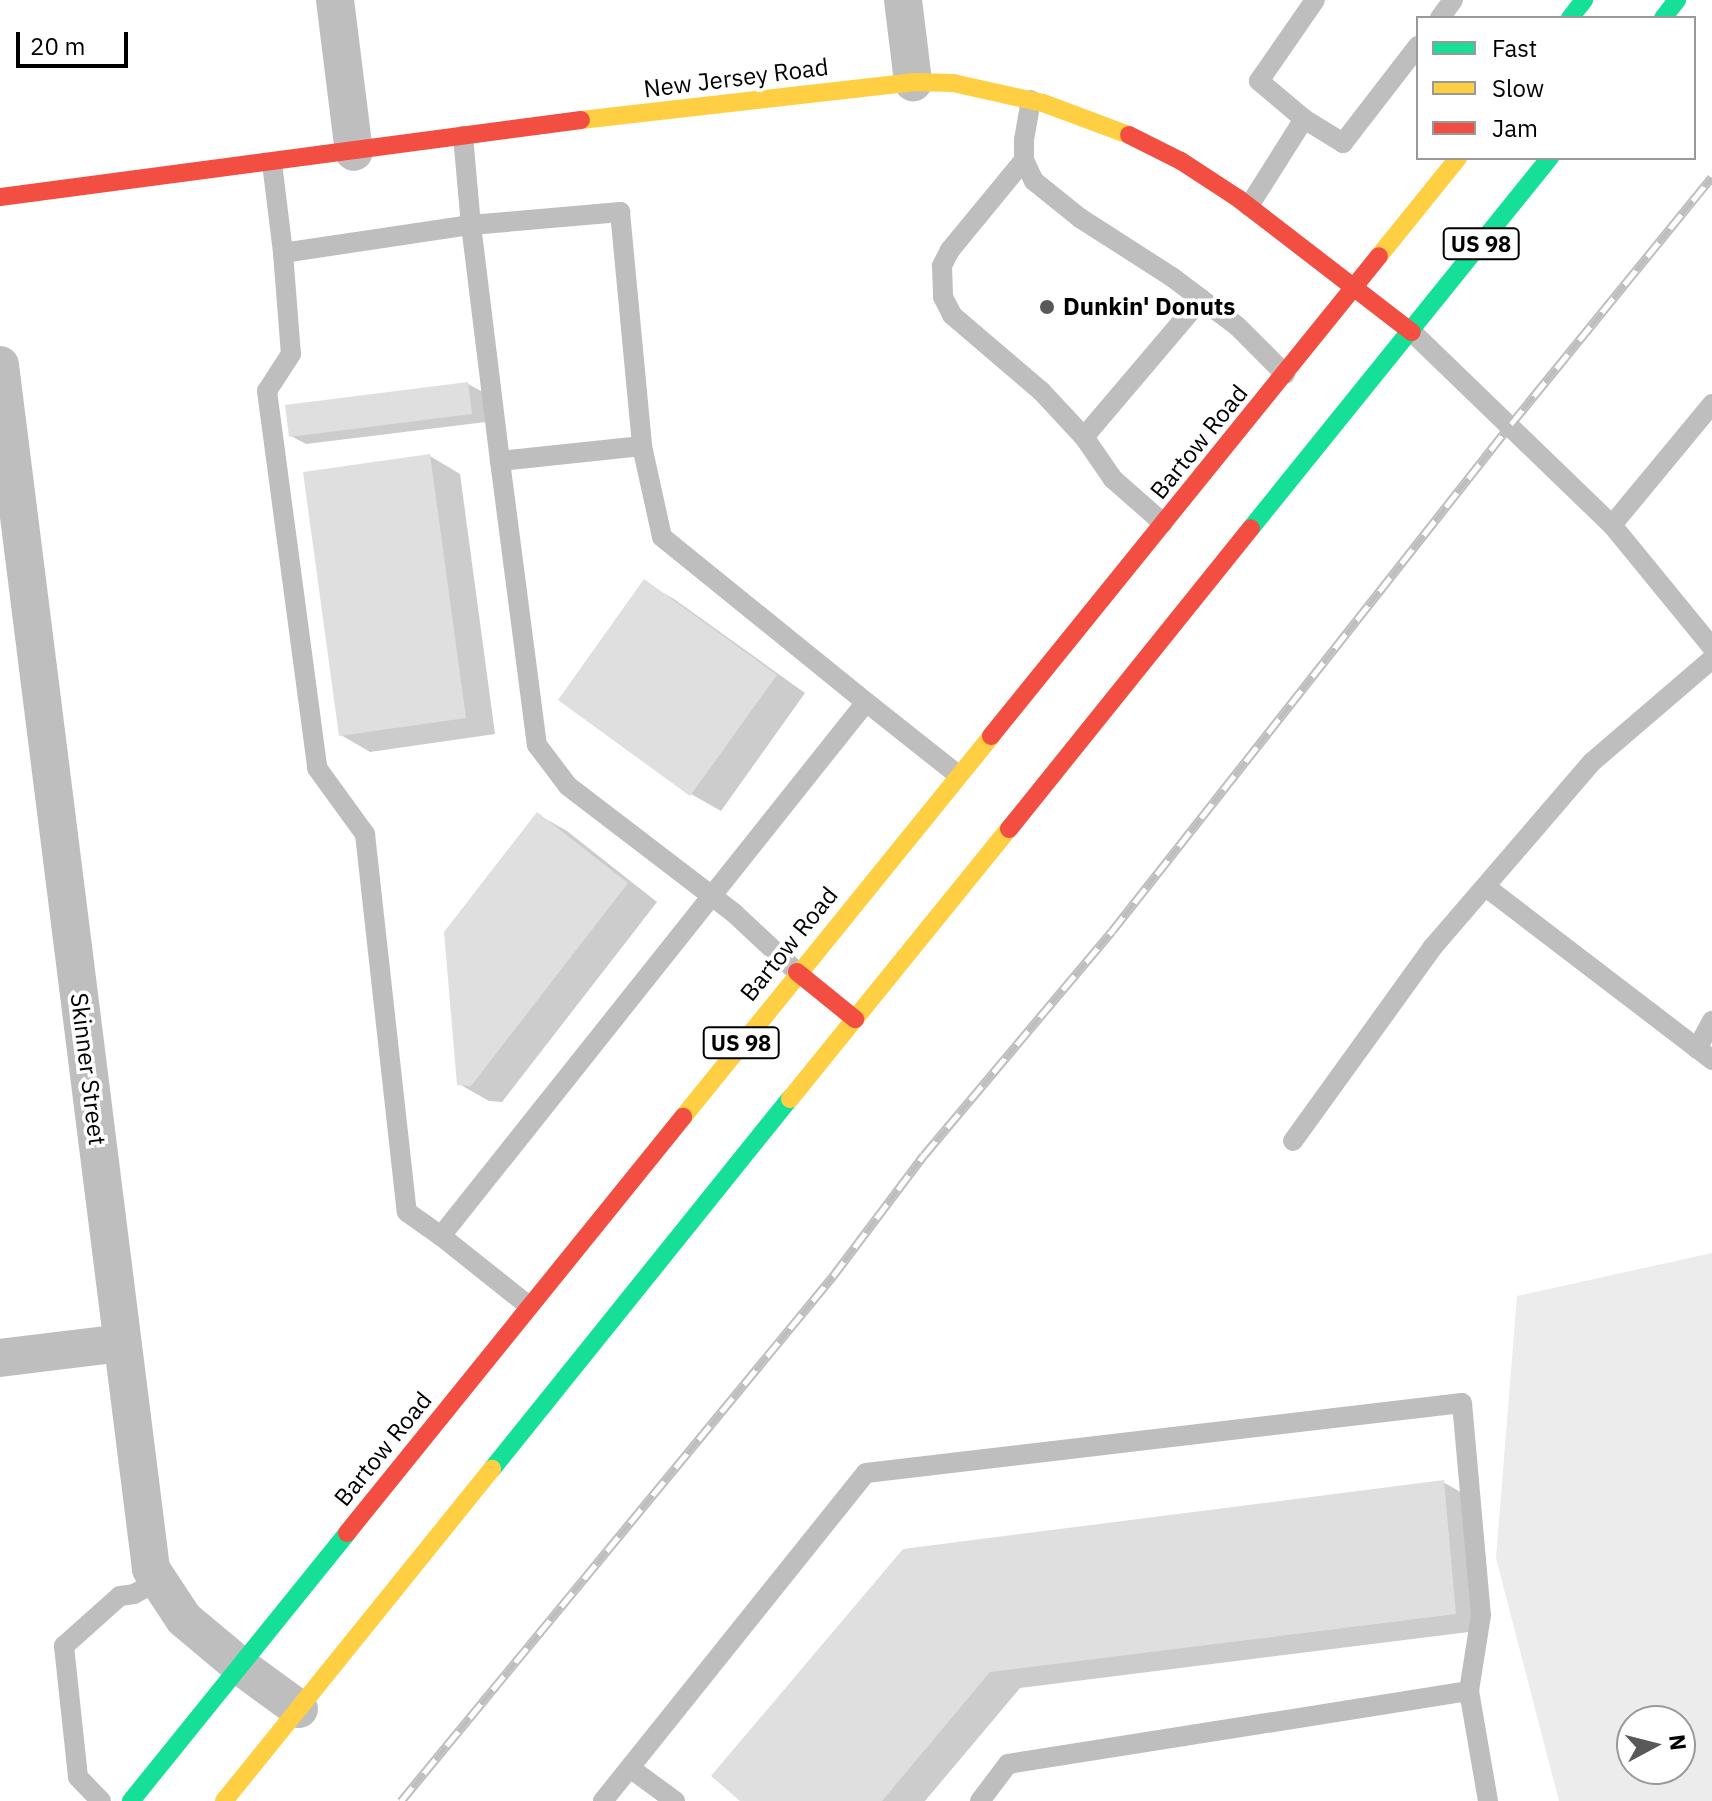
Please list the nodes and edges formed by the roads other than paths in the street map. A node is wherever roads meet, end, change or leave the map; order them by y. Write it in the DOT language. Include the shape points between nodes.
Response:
graph roads {
  1 [pos="335,0"];
  2 [pos="903,0"];
  3 [pos="1315,0"];
  4 [pos="1584,0"];
  5 [pos="1677,0"];
  6 [pos="1572,16"];
  7 [pos="1665,16"];
  8 [pos="1416,49"];
  9 [pos="913,82"];
  10 [pos="1031,100"];
  11 [pos="1304,119"];
  12 [pos="463,136"];
  13 [pos="354,152"];
  14 [pos="1024,160"];
  15 [pos="1456,160"];
  16 [pos="1548,160"];
  17 [pos="272,163"];
  18 [pos="0,197"];
  19 [pos="1249,206"];
  20 [pos="471,225"];
  21 [pos="283,253"];
  22 [pos="1355,288"];
  23 [pos="1201,299"];
  24 [pos="1412,332"];
  25 [pos="0,365"];
  26 [pos="1285,374"];
  27 [pos="1712,404"];
  28 [pos="1084,437"];
  29 [pos="642,446"];
  30 [pos="500,461"];
  31 [pos="1163,523"];
  32 [pos="1612,525"];
  33 [pos="1712,647"];
  34 [pos="1712,659"];
  35 [pos="866,702"];
  36 [pos="958,775"];
  37 [pos="1486,887"];
  38 [pos="712,897"];
  39 [pos="797,972"];
  40 [pos="855,1019"];
  41 [pos="1712,1021"];
  42 [pos="1705,1054"];
  43 [pos="1293,1141"];
  44 [pos="441,1236"];
  45 [pos="529,1306"];
  46 [pos="122,1343"];
  47 [pos="0,1358"];
  48 [pos="159,1580"];
  49 [pos="240,1666"];
  50 [pos="1469,1691"];
  51 [pos="299,1709"];
  52 [pos="630,1768"];
  53 [pos="101,1801"];
  54 [pos="131,1801"];
  55 [pos="224,1801"];
  56 [pos="603,1801"];
  57 [pos="675,1801"];
  58 [pos="980,1801"];
  59 [pos="1488,1801"];
  1 -- 13 [label="street"];
  2 -- 9 [label="street"];
  3 -- 11 [label="lane" via="1259,81"];
  4 -- 6 [label="main road"];
  5 -- 7 [label="main road"];
  8 -- 11 [label="lane" via="1343,143"];
  9 -- 10 [label="main road, New Jersey Road" via="953,83"];
  9 -- 12 [label="main road, New Jersey Road"];
  10 -- 14 [label="lane"];
  10 -- 19 [label="main road, New Jersey Road" via="1112,126 1181,161"];
  11 -- 19 [label="lane"];
  12 -- 13 [label="main road, New Jersey Road"];
  12 -- 20 [label="lane"];
  13 -- 17 [label="main road, New Jersey Road"];
  14 -- 23 [label="lane" via="1034,181 1068,209"];
  14 -- 28 [label="lane" via="950,250 942,266 943,297 952,315 1042,392"];
  15 -- 22 [label="main road, Bartow Road / US 98"];
  16 -- 24 [label="main road, US 98"];
  17 -- 18 [label="main road, New Jersey Road"];
  17 -- 21 [label="lane"];
  19 -- 22 [label="main road, New Jersey Road"];
  20 -- 21 [label="lane"];
  20 -- 29 [label="lane" via="620,212"];
  20 -- 30 [label="lane"];
  21 -- 44 [label="lane" via="291,354 267,391 317,768 365,834 407,1212"];
  22 -- 24 [label="main road, New Jersey Road"];
  22 -- 26 [label="main road, Bartow Road / US 98"];
  23 -- 26 [label="lane"];
  23 -- 28 [label="lane"];
  24 -- 32 [label="lane"];
  24 -- 40 [label="main road, US 98"];
  25 -- 46 [label="street, Skinner Street"];
  26 -- 31 [label="main road, Bartow Road / US 98"];
  27 -- 32 [label="lane"];
  28 -- 31 [label="lane" via="1113,479"];
  29 -- 30 [label="lane"];
  29 -- 35 [label="lane" via="662,537"];
  30 -- 38 [label="lane" via="537,745 568,786"];
  31 -- 36 [label="main road, Bartow Road / US 98"];
  32 -- 33 [label="lane"];
  34 -- 37 [label="lane" via="1592,762"];
  35 -- 36 [label="lane"];
  35 -- 38 [label="lane"];
  36 -- 39 [label="main road, Bartow Road / US 98"];
  37 -- 42 [label="lane"];
  37 -- 43 [label="lane" via="1432,948"];
  38 -- 39 [label="lane"];
  38 -- 44 [label="lane"];
  39 -- 40 [label="main road"];
  39 -- 45 [label="main road, Bartow Road / US 98"];
  40 -- 51 [label="main road, US 98"];
  41 -- 42 [label="lane"];
  44 -- 45 [label="lane"];
  45 -- 49 [label="main road, Bartow Road / US 98"];
  46 -- 47 [label="street"];
  46 -- 48 [label="street, Skinner Street" via="142,1515 151,1569"];
  48 -- 49 [label="street, Skinner Street" via="184,1619"];
  48 -- 53 [label="lane" via="120,1596 64,1646 78,1777"];
  49 -- 51 [label="street, Skinner Street"];
  49 -- 54 [label="main road, Bartow Road / US 98"];
  50 -- 52 [label="lane" via="1481,1615 1462,1403 866,1473"];
  50 -- 58 [label="lane" via="1008,1764"];
  50 -- 59 [label="lane"];
  51 -- 55 [label="main road, US 98"];
  52 -- 56 [label="lane"];
  52 -- 57 [label="lane"];
}
